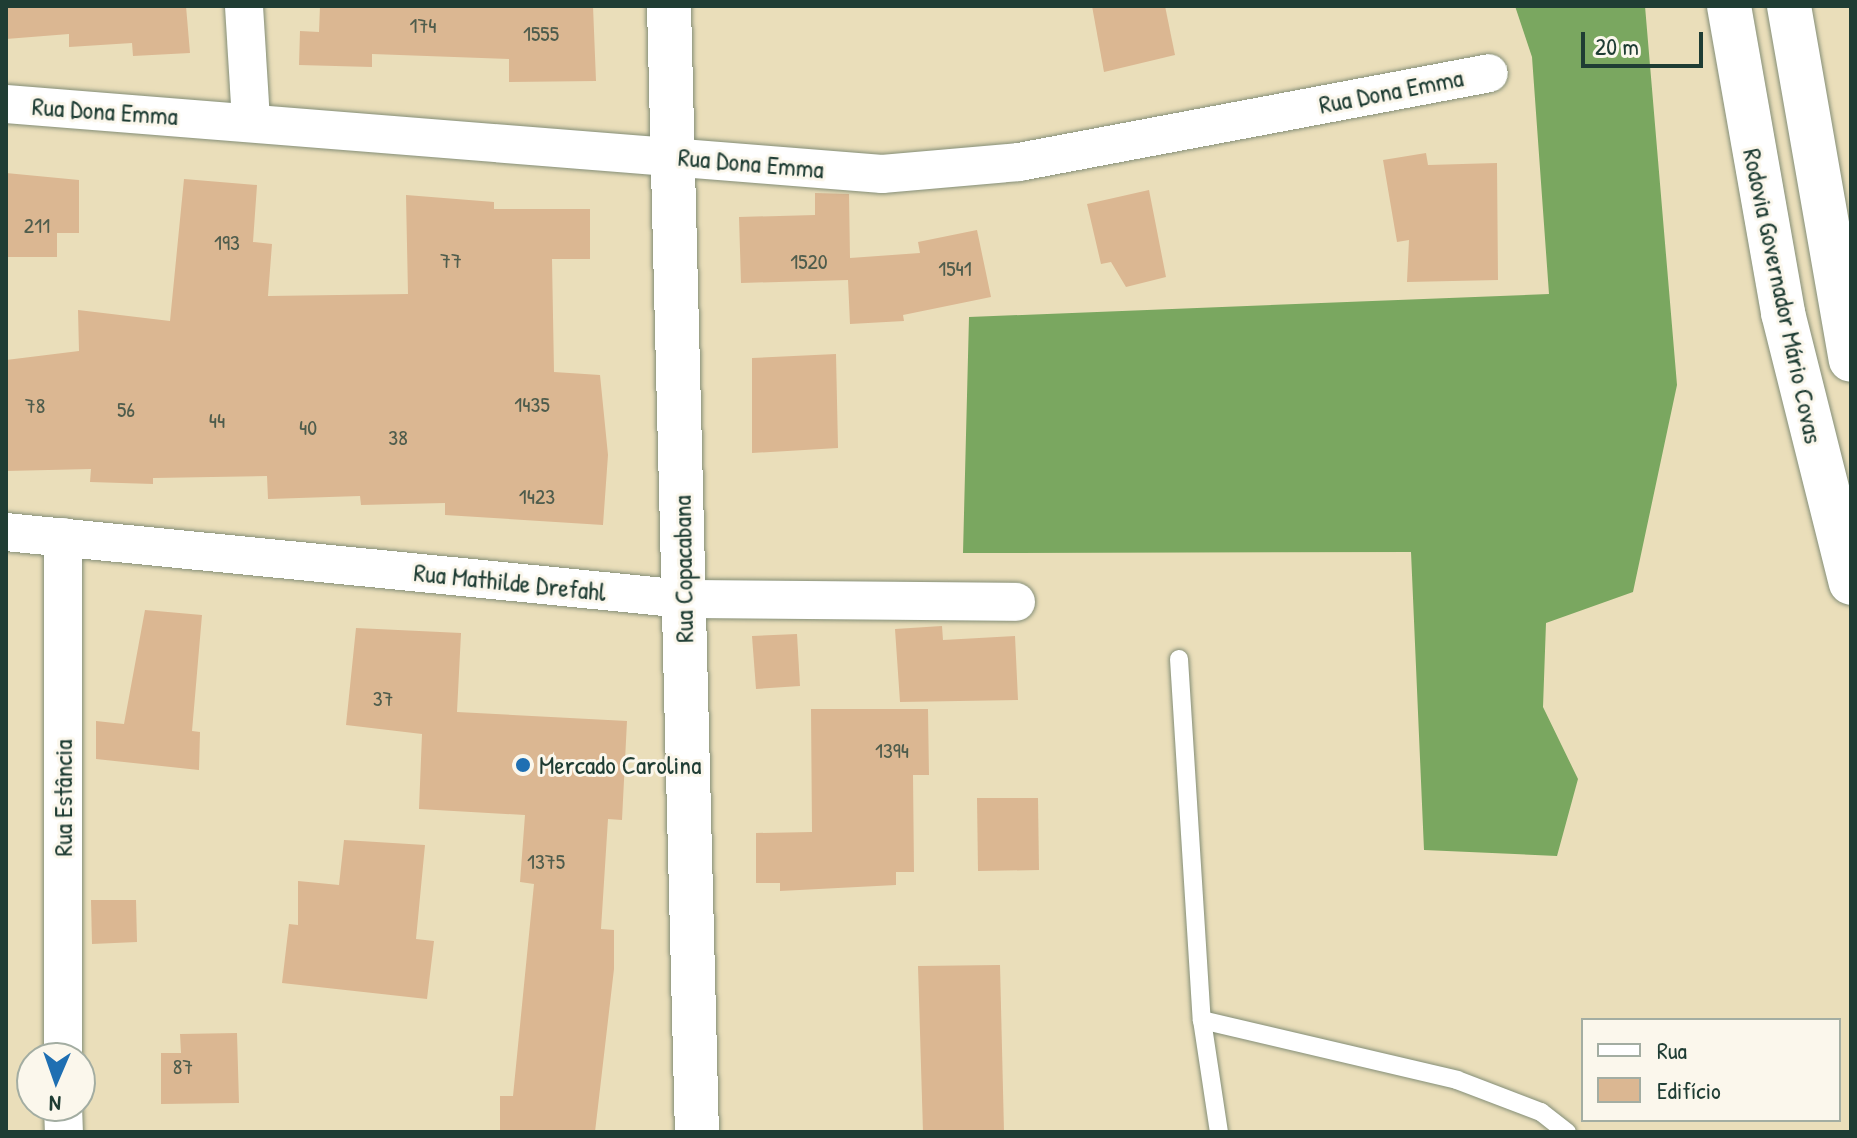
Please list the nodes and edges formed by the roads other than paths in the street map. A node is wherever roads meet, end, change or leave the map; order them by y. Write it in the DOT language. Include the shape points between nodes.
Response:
graph roads {
  1 [pos="244,6"];
  2 [pos="669,6"];
  3 [pos="1729,6"];
  4 [pos="1789,6"];
  5 [pos="1489,73"];
  6 [pos="6,104"];
  7 [pos="251,121"];
  8 [pos="673,156"];
  9 [pos="1851,360"];
  10 [pos="6,532"];
  11 [pos="63,537"];
  12 [pos="1851,583"];
  13 [pos="684,599"];
  14 [pos="1016,602"];
  15 [pos="1179,659"];
  16 [pos="1202,1020"];
  17 [pos="63,1042"];
  18 [pos="697,1132"];
  19 [pos="1219,1132"];
  20 [pos="1567,1132"];
  1 -- 7 [label="street"];
  2 -- 8 [label="main road, Rua Copacabana"];
  3 -- 12 [label="main road, Rodovia Governador Mário Covas" via="1783,313"];
  4 -- 9 [label="main road, Rodovia Governador Mário Covas"];
  5 -- 8 [label="street, Rua Dona Emma" via="941,173"];
  6 -- 7 [label="street, Rua Dona Emma"];
  7 -- 8 [label="street, Rua Dona Emma"];
  8 -- 13 [label="main road, Rua Copacabana"];
  10 -- 11 [label="street, Rua Mathilde Drefahl"];
  11 -- 13 [label="street, Rua Mathilde Drefahl"];
  11 -- 17 [label="street, Rua Estância"];
  13 -- 14 [label="street, Rua Mathilde Drefahl"];
  13 -- 18 [label="main road, Rua Copacabana"];
  15 -- 16 [label="lane"];
  16 -- 19 [label="lane"];
  16 -- 20 [label="lane" via="1457,1080 1541,1112"];
}
